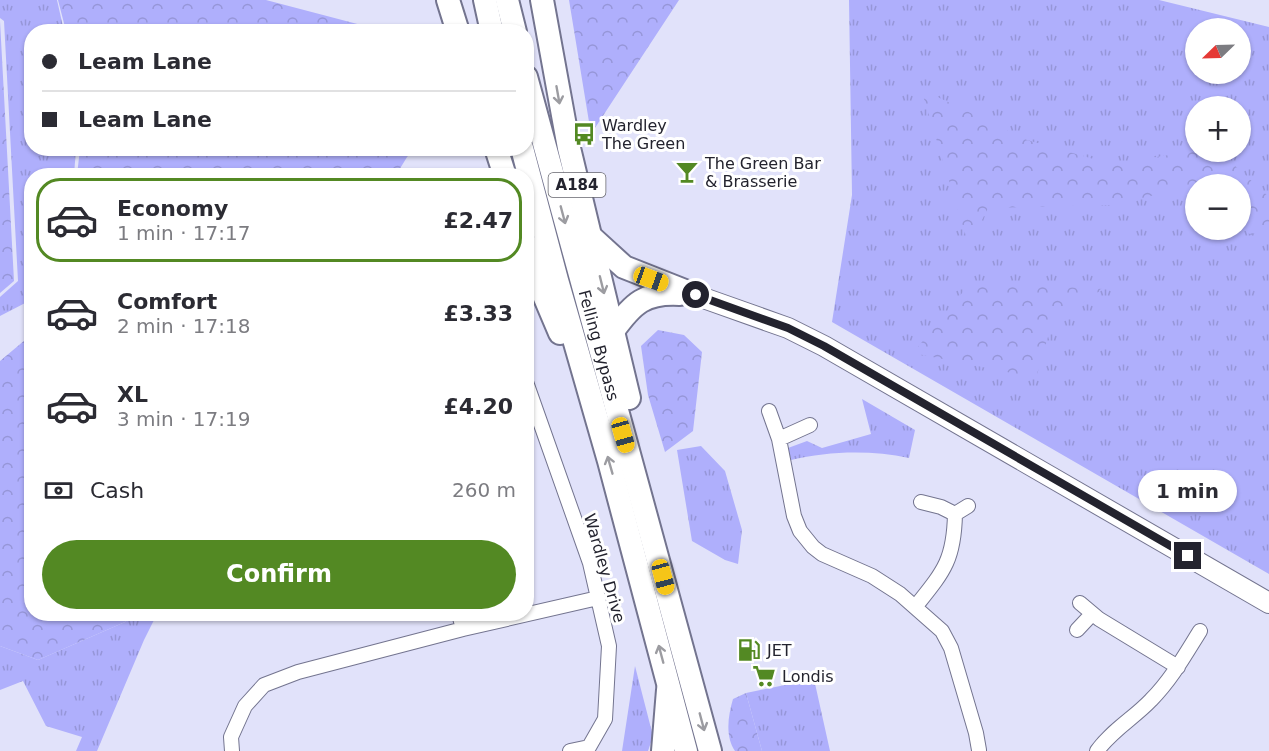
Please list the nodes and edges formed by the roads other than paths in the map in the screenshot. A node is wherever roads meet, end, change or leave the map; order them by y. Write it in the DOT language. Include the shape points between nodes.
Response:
graph roads {
  1 [pos="485,0"];
  2 [pos="507,0"];
  3 [pos="542,0"];
  4 [pos="490,24"];
  5 [pos="513,24"];
  6 [pos="534,106"];
  7 [pos="534,192"];
  8 [pos="589,235"];
  9 [pos="534,268"];
  10 [pos="696,295"];
  11 [pos="613,331"];
  12 [pos="534,405"];
  13 [pos="769,411"];
  14 [pos="597,423"];
  15 [pos="810,425"];
  16 [pos="779,440"];
  17 [pos="921,502"];
  18 [pos="643,504"];
  19 [pos="968,506"];
  20 [pos="955,514"];
  21 [pos="598,598"];
  22 [pos="1080,603"];
  23 [pos="1269,603"];
  24 [pos="915,606"];
  25 [pos="534,613"];
  26 [pos="1092,614"];
  27 [pos="461,621"];
  28 [pos="498,621"];
  29 [pos="463,629"];
  30 [pos="1077,630"];
  31 [pos="1200,631"];
  32 [pos="1178,667"];
  33 [pos="668,681"];
  34 [pos="232,751"];
  35 [pos="570,751"];
  36 [pos="663,751"];
  37 [pos="687,751"];
  38 [pos="710,751"];
  39 [pos="979,751"];
  40 [pos="1097,751"];
  1 -- 4 [label="main road"];
  2 -- 5 [label="main road"];
  3 -- 8 [label="main road, A184, one-way" via="561,114"];
  6 -- 18 [label="main road, Felling Bypass / A184, one-way"];
  7 -- 14 [label="main road, Felling Bypass / A184"];
  8 -- 10 [label="main road" via="624,267"];
  8 -- 11 [label="main road, A184, one-way"];
  9 -- 14 [label="main road, A184"];
  10 -- 11 [label="main road" via="663,293 648,297 630,309"];
  10 -- 23 [label="main road" via="788,328 824,346"];
  11 -- 18 [label="main road, A184" via="638,437"];
  12 -- 21 [label="street, Wardley Drive" via="590,563"];
  13 -- 16 [label="street"];
  33 -- 14 [label="main road, Felling Bypass / A184, one-way"];
  15 -- 16 [label="street"];
  16 -- 24 [label="street" via="796,523 806,539 822,554 872,576"];
  17 -- 20 [label="street"];
  18 -- 38 [label="main road, Felling Bypass / A184, one-way"];
  19 -- 20 [label="street"];
  20 -- 24 [label="street" via="952,552"];
  21 -- 25 [label="street"];
  21 -- 35 [label="street, Wardley Drive" via="609,646 605,718 589,747"];
  22 -- 26 [label="street"];
  24 -- 39 [label="street" via="947,639"];
  26 -- 30 [label="street"];
  26 -- 32 [label="street"];
  27 -- 29 [label="street"];
  28 -- 29 [label="street"];
  29 -- 34 [label="street" via="298,672 264,685 245,706 231,737"];
  31 -- 32 [label="street"];
  32 -- 40 [label="street" via="1157,694"];
  33 -- 36 [label="main road"];
  33 -- 37 [label="main road, Felling Bypass / A184"];
}
